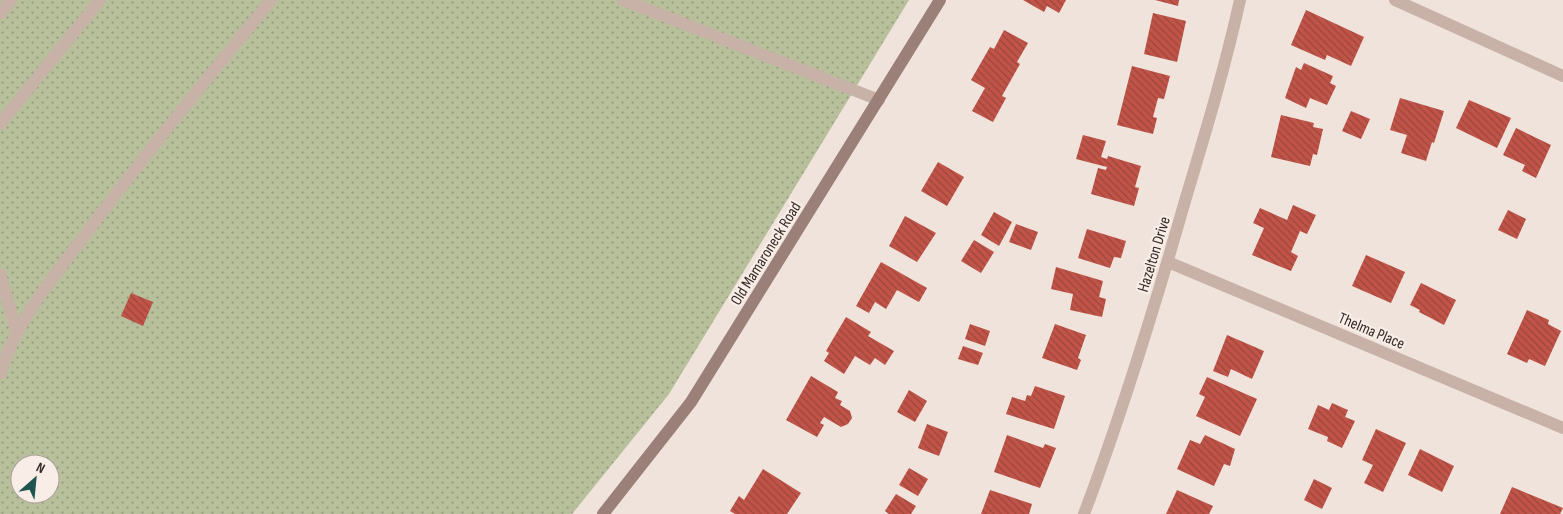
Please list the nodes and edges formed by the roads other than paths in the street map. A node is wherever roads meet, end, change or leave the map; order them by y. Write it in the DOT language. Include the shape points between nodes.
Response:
graph roads {
  1 [pos="11,0"];
  2 [pos="100,0"];
  3 [pos="271,0"];
  4 [pos="623,0"];
  5 [pos="940,0"];
  6 [pos="1240,0"];
  7 [pos="1395,0"];
  8 [pos="0,14"];
  9 [pos="1563,76"];
  10 [pos="879,100"];
  11 [pos="0,124"];
  12 [pos="1168,262"];
  13 [pos="0,274"];
  14 [pos="17,333"];
  15 [pos="0,374"];
  16 [pos="1563,428"];
  17 [pos="603,514"];
  18 [pos="1084,514"];
  1 -- 8 [label="street"];
  2 -- 11 [label="street"];
  3 -- 14 [label="street" via="129,176 32,306"];
  4 -- 10 [label="street"];
  5 -- 10 [label="main road, Old Mamaroneck Road"];
  6 -- 12 [label="street, Hazelton Drive" via="1229,50"];
  7 -- 9 [label="street"];
  10 -- 17 [label="main road, Old Mamaroneck Road" via="691,402"];
  12 -- 16 [label="street, Thelma Place"];
  12 -- 18 [label="street, Hazelton Drive" via="1118,424"];
  13 -- 14 [label="street"];
  14 -- 15 [label="street" via="6,352"];
}
